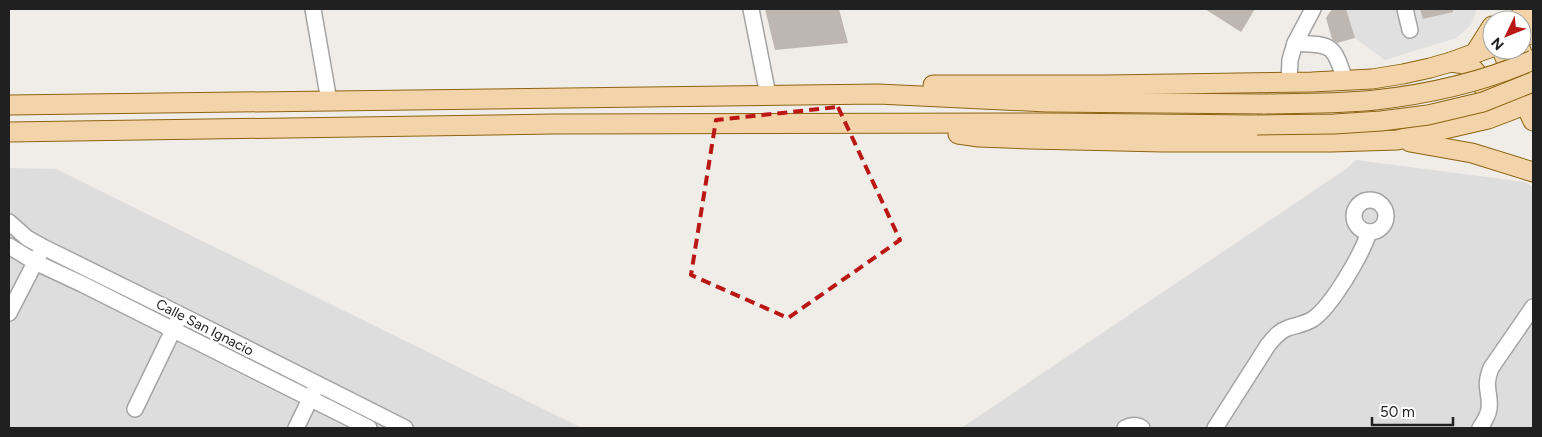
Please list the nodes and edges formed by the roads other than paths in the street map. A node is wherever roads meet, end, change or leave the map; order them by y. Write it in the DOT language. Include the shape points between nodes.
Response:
graph roads {
  1 [pos="313,9"];
  2 [pos="751,9"];
  3 [pos="1313,9"];
  4 [pos="1405,9"];
  5 [pos="1522,9"];
  6 [pos="1533,17"];
  7 [pos="1410,30"];
  8 [pos="1295,43"];
  9 [pos="1482,50"];
  10 [pos="1507,60"];
  11 [pos="1524,60"];
  12 [pos="1533,60"];
  13 [pos="1451,62"];
  14 [pos="1345,80"];
  15 [pos="1289,82"];
  16 [pos="1533,82"];
  17 [pos="878,94"];
  18 [pos="768,95"];
  19 [pos="329,101"];
  20 [pos="1531,105"];
  21 [pos="9,106"];
  22 [pos="1470,123"];
  23 [pos="917,124"];
  24 [pos="9,132"];
  25 [pos="1397,140"];
  26 [pos="1533,172"];
  27 [pos="9,222"];
  28 [pos="1369,232"];
  29 [pos="9,246"];
  30 [pos="43,247"];
  31 [pos="35,262"];
  32 [pos="1533,307"];
  33 [pos="9,313"];
  34 [pos="181,315"];
  35 [pos="173,330"];
  36 [pos="317,384"];
  37 [pos="310,399"];
  38 [pos="135,409"];
  39 [pos="296,428"];
  40 [pos="369,428"];
  41 [pos="405,428"];
  42 [pos="1125,428"];
  43 [pos="1142,428"];
  44 [pos="1215,428"];
  45 [pos="1480,428"];
  1 -- 19 [label="street"];
  2 -- 18 [label="street"];
  3 -- 8 [label="street"];
  4 -- 7 [label="street"];
  5 -- 6 [label="main road"];
  8 -- 14 [label="street" via="1322,44 1333,51"];
  8 -- 15 [label="street"];
  9 -- 13 [label="main road"];
  10 -- 20 [label="main road"];
  11 -- 20 [label="main road"];
  12 -- 17 [label="main road, bridge" via="1506,72 1446,89 1374,101 1265,104 1047,102"];
  13 -- 14 [label="main road" via="1403,74"];
  13 -- 22 [label="main road" via="1474,70 1482,80 1484,104"];
  14 -- 15 [label="main road"];
  15 -- 17 [label="main road" via="923,85"];
  16 -- 23 [label="main road, bridge" via="1484,102 1428,115 1381,121 1257,125"];
  17 -- 18 [label="main road"];
  18 -- 19 [label="main road"];
  19 -- 21 [label="main road"];
  20 -- 22 [label="main road"];
  22 -- 25 [label="main road"];
  23 -- 24 [label="main road" via="553,124"];
  23 -- 25 [label="main road" via="979,137 1030,139"];
  25 -- 26 [label="main road" via="1472,153"];
  27 -- 30 [label="street, Calle San Ignacio"];
  28 -- 44 [label="street" via="1361,251 1323,311 1312,320 1289,327 1276,336"];
  29 -- 31 [label="street, Calle San Ignacio"];
  30 -- 31 [label="street"];
  30 -- 34 [label="street, Calle San Ignacio"];
  31 -- 33 [label="street"];
  31 -- 35 [label="street, Calle San Ignacio"];
  32 -- 45 [label="street" via="1491,368 1486,385 1488,416"];
  34 -- 35 [label="street"];
  34 -- 36 [label="street, Calle San Ignacio"];
  35 -- 37 [label="street, Calle San Ignacio"];
  35 -- 38 [label="street"];
  36 -- 37 [label="street"];
  36 -- 41 [label="street, Calle San Ignacio"];
  37 -- 39 [label="street"];
  37 -- 40 [label="street, Calle San Ignacio"];
  42 -- 43 [label="street" via="1131,425"];
}
